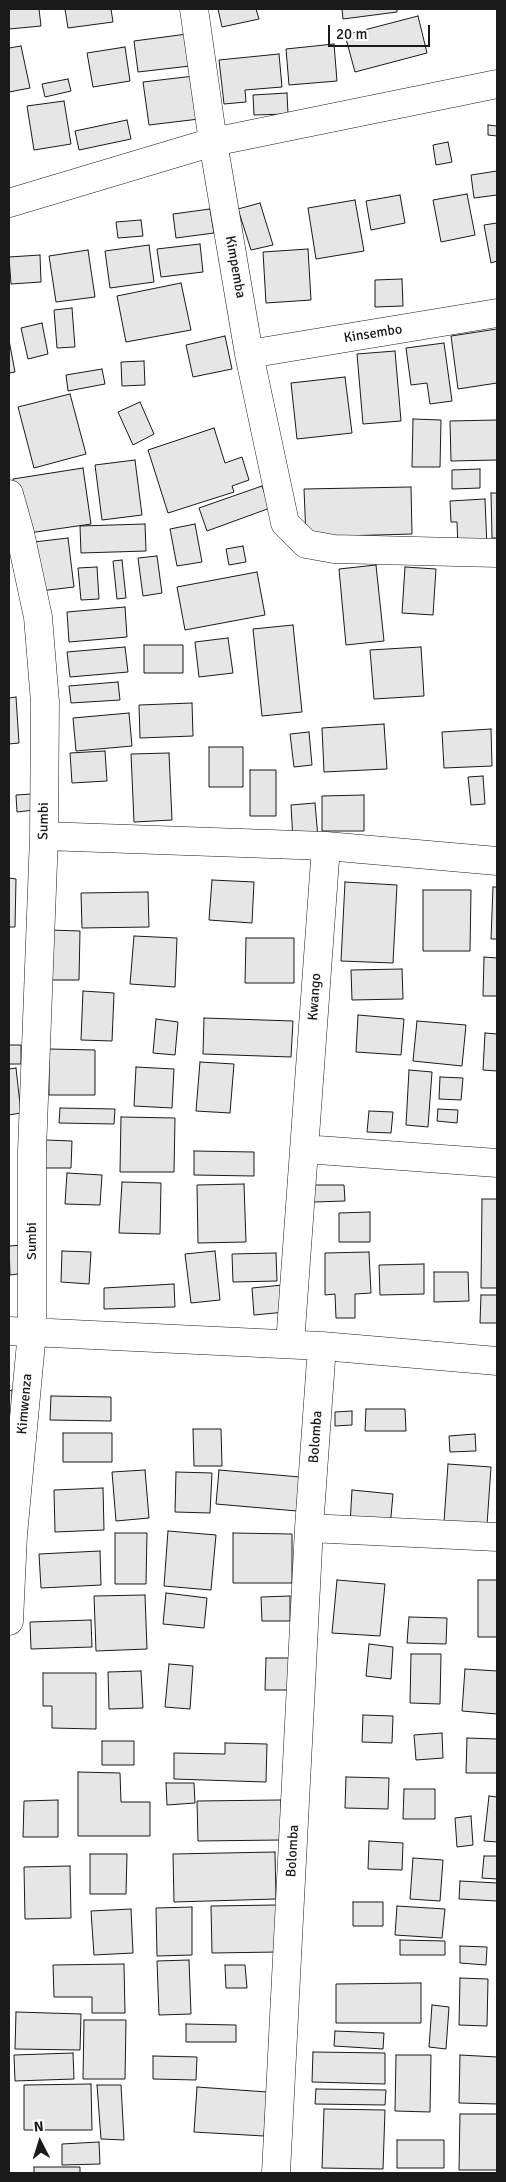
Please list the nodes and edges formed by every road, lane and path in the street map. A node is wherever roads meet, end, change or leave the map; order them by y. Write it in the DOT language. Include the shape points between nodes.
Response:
graph roads {
  1 [pos="194,9"];
  2 [pos="497,84"];
  3 [pos="213,142"];
  4 [pos="9,203"];
  5 [pos="497,313"];
  6 [pos="249,354"];
  7 [pos="9,494"];
  8 [pos="497,553"];
  9 [pos="44,836"];
  10 [pos="326,846"];
  11 [pos="497,861"];
  12 [pos="304,1149"];
  13 [pos="20,1151"];
  14 [pos="497,1163"];
  15 [pos="20,1331"];
  16 [pos="290,1344"];
  17 [pos="322,1346"];
  18 [pos="497,1361"];
  19 [pos="309,1528"];
  20 [pos="11,1535"];
  21 [pos="497,1537"];
  22 [pos="9,1622"];
  23 [pos="276,2173"];
  1 -- 3 [label="street, Kimpemba"];
  2 -- 3 [label="street"];
  3 -- 4 [label="street"];
  3 -- 6 [label="street, Kimpemba"];
  5 -- 6 [label="street, Kinsembo"];
  6 -- 8 [label="street, Kimpemba" via="285,523 306,544 334,549"];
  7 -- 9 [label="street, Sumbi" via="38,617 45,702"];
  9 -- 10 [label="street"];
  9 -- 13 [label="street, Sumbi"];
  10 -- 11 [label="street"];
  10 -- 12 [label="street, Kwango"];
  12 -- 14 [label="street"];
  12 -- 16 [label="street, Kwango"];
  13 -- 15 [label="street, Sumbi"];
  15 -- 16 [label="street"];
  15 -- 20 [label="street, Kimwenza"];
  16 -- 17 [label="street"];
  17 -- 18 [label="street"];
  17 -- 19 [label="street, Bolomba"];
  19 -- 21 [label="street"];
  19 -- 23 [label="street, Bolomba"];
  20 -- 22 [label="street, Kimwenza"];
}
